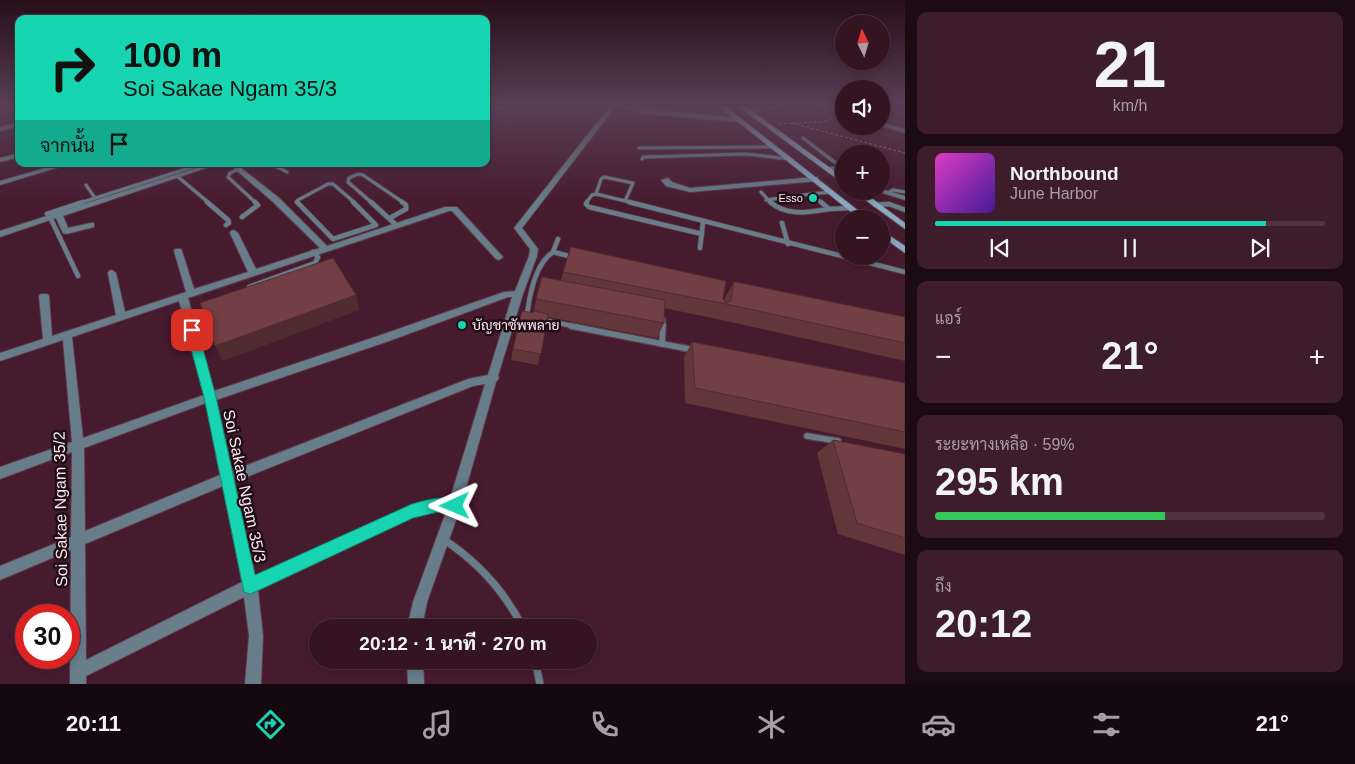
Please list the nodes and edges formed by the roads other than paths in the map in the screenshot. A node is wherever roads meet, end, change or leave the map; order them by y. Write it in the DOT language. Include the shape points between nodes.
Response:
graph roads {
  1 [pos="589,138"];
  2 [pos="763,138"];
  3 [pos="785,138"];
  4 [pos="803,138"];
  5 [pos="774,146"];
  6 [pos="639,148"];
  7 [pos="15,156"];
  8 [pos="642,159"];
  9 [pos="789,159"];
  10 [pos="0,160"];
  11 [pos="56,167"];
  12 [pos="193,167"];
  13 [pos="206,167"];
  14 [pos="236,167"];
  15 [pos="276,167"];
  16 [pos="239,169"];
  17 [pos="827,169"];
  18 [pos="287,172"];
  19 [pos="835,175"];
  20 [pos="178,176"];
  21 [pos="815,179"];
  22 [pos="665,180"];
  23 [pos="0,183"];
  24 [pos="86,185"];
  25 [pos="890,191"];
  26 [pos="761,192"];
  27 [pos="830,192"];
  28 [pos="905,192"];
  29 [pos="596,194"];
  30 [pos="811,194"];
  31 [pos="890,194"];
  32 [pos="95,198"];
  33 [pos="905,198"];
  34 [pos="766,200"];
  35 [pos="869,200"];
  36 [pos="625,201"];
  37 [pos="875,205"];
  38 [pos="850,208"];
  39 [pos="829,209"];
  40 [pos="853,210"];
  41 [pos="905,210"];
  42 [pos="52,215"];
  43 [pos="242,217"];
  44 [pos="393,221"];
  45 [pos="703,222"];
  46 [pos="782,223"];
  47 [pos="91,225"];
  48 [pos="226,225"];
  49 [pos="905,227"];
  50 [pos="321,228"];
  51 [pos="309,232"];
  52 [pos="0,234"];
  53 [pos="234,234"];
  54 [pos="702,234"];
  55 [pos="558,239"];
  56 [pos="890,239"];
  57 [pos="788,244"];
  58 [pos="324,248"];
  59 [pos="700,248"];
  60 [pos="905,250"];
  61 [pos="178,251"];
  62 [pos="313,252"];
  63 [pos="553,252"];
  64 [pos="499,257"];
  65 [pos="582,259"];
  66 [pos="112,272"];
  67 [pos="253,272"];
  68 [pos="905,272"];
  69 [pos="78,276"];
  70 [pos="534,286"];
  71 [pos="543,288"];
  72 [pos="241,290"];
  73 [pos="518,294"];
  74 [pos="187,295"];
  75 [pos="44,296"];
  76 [pos="660,311"];
  77 [pos="121,317"];
  78 [pos="67,335"];
  79 [pos="48,341"];
  80 [pos="662,344"];
  81 [pos="699,351"];
  82 [pos="0,357"];
  83 [pos="494,378"];
  84 [pos="210,397"];
  85 [pos="807,436"];
  86 [pos="842,442"];
  87 [pos="78,446"];
  88 [pos="0,472"];
  89 [pos="226,479"];
  90 [pos="455,506"];
  91 [pos="443,539"];
  92 [pos="77,540"];
  93 [pos="0,573"];
  94 [pos="250,586"];
  95 [pos="416,619"];
  96 [pos="519,619"];
  97 [pos="415,669"];
  98 [pos="537,669"];
  99 [pos="78,678"];
  100 [pos="253,684"];
  101 [pos="416,684"];
  102 [pos="540,684"];
  1 -- 73 [label="street" via="518,228 534,253"];
  2 -- 5 [label="main road"];
  3 -- 17 [label="main road"];
  4 -- 17 [label="lane" via="841,167"];
  5 -- 6 [label="lane"];
  5 -- 9 [label="main road"];
  7 -- 10 [label="street"];
  8 -- 9 [label="lane" via="746,154"];
  9 -- 21 [label="main road"];
  11 -- 23 [label="street"];
  12 -- 32 [label="lane"];
  13 -- 20 [label="street"];
  14 -- 16 [label="street"];
  15 -- 18 [label="lane"];
  16 -- 43 [label="lane" via="228,176 258,205"];
  16 -- 51 [label="street"];
  17 -- 19 [label="main road"];
  20 -- 42 [label="street"];
  20 -- 48 [label="lane" via="228,220"];
  21 -- 22 [label="street" via="690,190"];
  21 -- 27 [label="main road"];
  24 -- 32 [label="lane"];
  25 -- 28 [label="lane"];
  26 -- 34 [label="lane"];
  27 -- 30 [label="lane"];
  27 -- 38 [label="main road"];
  29 -- 36 [label="lane"];
  29 -- 36 [label="lane" via="602,177 632,183"];
  29 -- 54 [label="lane" via="592,194 586,204 589,207"];
  30 -- 34 [label="lane"];
  30 -- 39 [label="lane"];
  31 -- 33 [label="street"];
  32 -- 42 [label="lane"];
  34 -- 39 [label="lane" via="784,212"];
  35 -- 37 [label="main road"];
  36 -- 45 [label="lane"];
  37 -- 41 [label="lane" via="889,204"];
  37 -- 49 [label="main road"];
  38 -- 39 [label="lane"];
  38 -- 40 [label="main road"];
  42 -- 47 [label="street" via="66,231"];
  42 -- 52 [label="street"];
  42 -- 69 [label="lane"];
  44 -- 44 [label="lane" via="406,209 406,205 363,175 349,178 348,182"];
  44 -- 58 [label="street"];
  44 -- 64 [label="street" via="452,208"];
  45 -- 54 [label="lane"];
  45 -- 57 [label="lane"];
  46 -- 57 [label="lane"];
  50 -- 50 [label="lane" via="335,239 376,224 332,184 297,202"];
  50 -- 51 [label="lane"];
  51 -- 58 [label="street"];
  53 -- 67 [label="street"];
  54 -- 59 [label="lane"];
  55 -- 63 [label="lane"];
  56 -- 60 [label="main road"];
  57 -- 68 [label="lane"];
  58 -- 62 [label="street"];
  61 -- 74 [label="street, Soi Sakae Ngam 35/3"];
  62 -- 67 [label="street"];
  62 -- 72 [label="lane" via="318,257 315,263"];
  63 -- 65 [label="lane"];
  63 -- 70 [label="lane" via="546,257"];
  66 -- 77 [label="street"];
  67 -- 74 [label="street"];
  70 -- 71 [label="lane"];
  70 -- 80 [label="lane" via="527,314 531,318"];
  73 -- 83 [label="street"];
  73 -- 84 [label="street" via="507,294"];
  74 -- 77 [label="street"];
  74 -- 84 [label="street, Soi Sakae Ngam 35/3"];
  75 -- 79 [label="street"];
  76 -- 80 [label="lane" via="663,314"];
  77 -- 78 [label="street"];
  78 -- 79 [label="street"];
  78 -- 87 [label="street, Soi Sakae Ngam 35/2"];
  79 -- 82 [label="street"];
  80 -- 81 [label="lane"];
  83 -- 89 [label="street" via="472,382"];
  83 -- 90 [label="street"];
  84 -- 87 [label="street"];
  84 -- 89 [label="street, Soi Sakae Ngam 35/3"];
  85 -- 86 [label="lane"];
  87 -- 88 [label="street"];
  87 -- 92 [label="street, Soi Sakae Ngam 35/2"];
  89 -- 92 [label="street"];
  89 -- 94 [label="street, Soi Sakae Ngam 35/3"];
  90 -- 91 [label="street"];
  90 -- 94 [label="street" via="438,505 412,511"];
  91 -- 95 [label="street"];
  91 -- 96 [label="lane" via="462,550 493,580"];
  92 -- 93 [label="street"];
  92 -- 99 [label="street, Soi Sakae Ngam 35/2"];
  94 -- 99 [label="street"];
  94 -- 100 [label="street, Soi Sakae Ngam 35/3" via="256,636"];
  97 -- 101 [label="street"];
  98 -- 102 [label="lane"];
}
